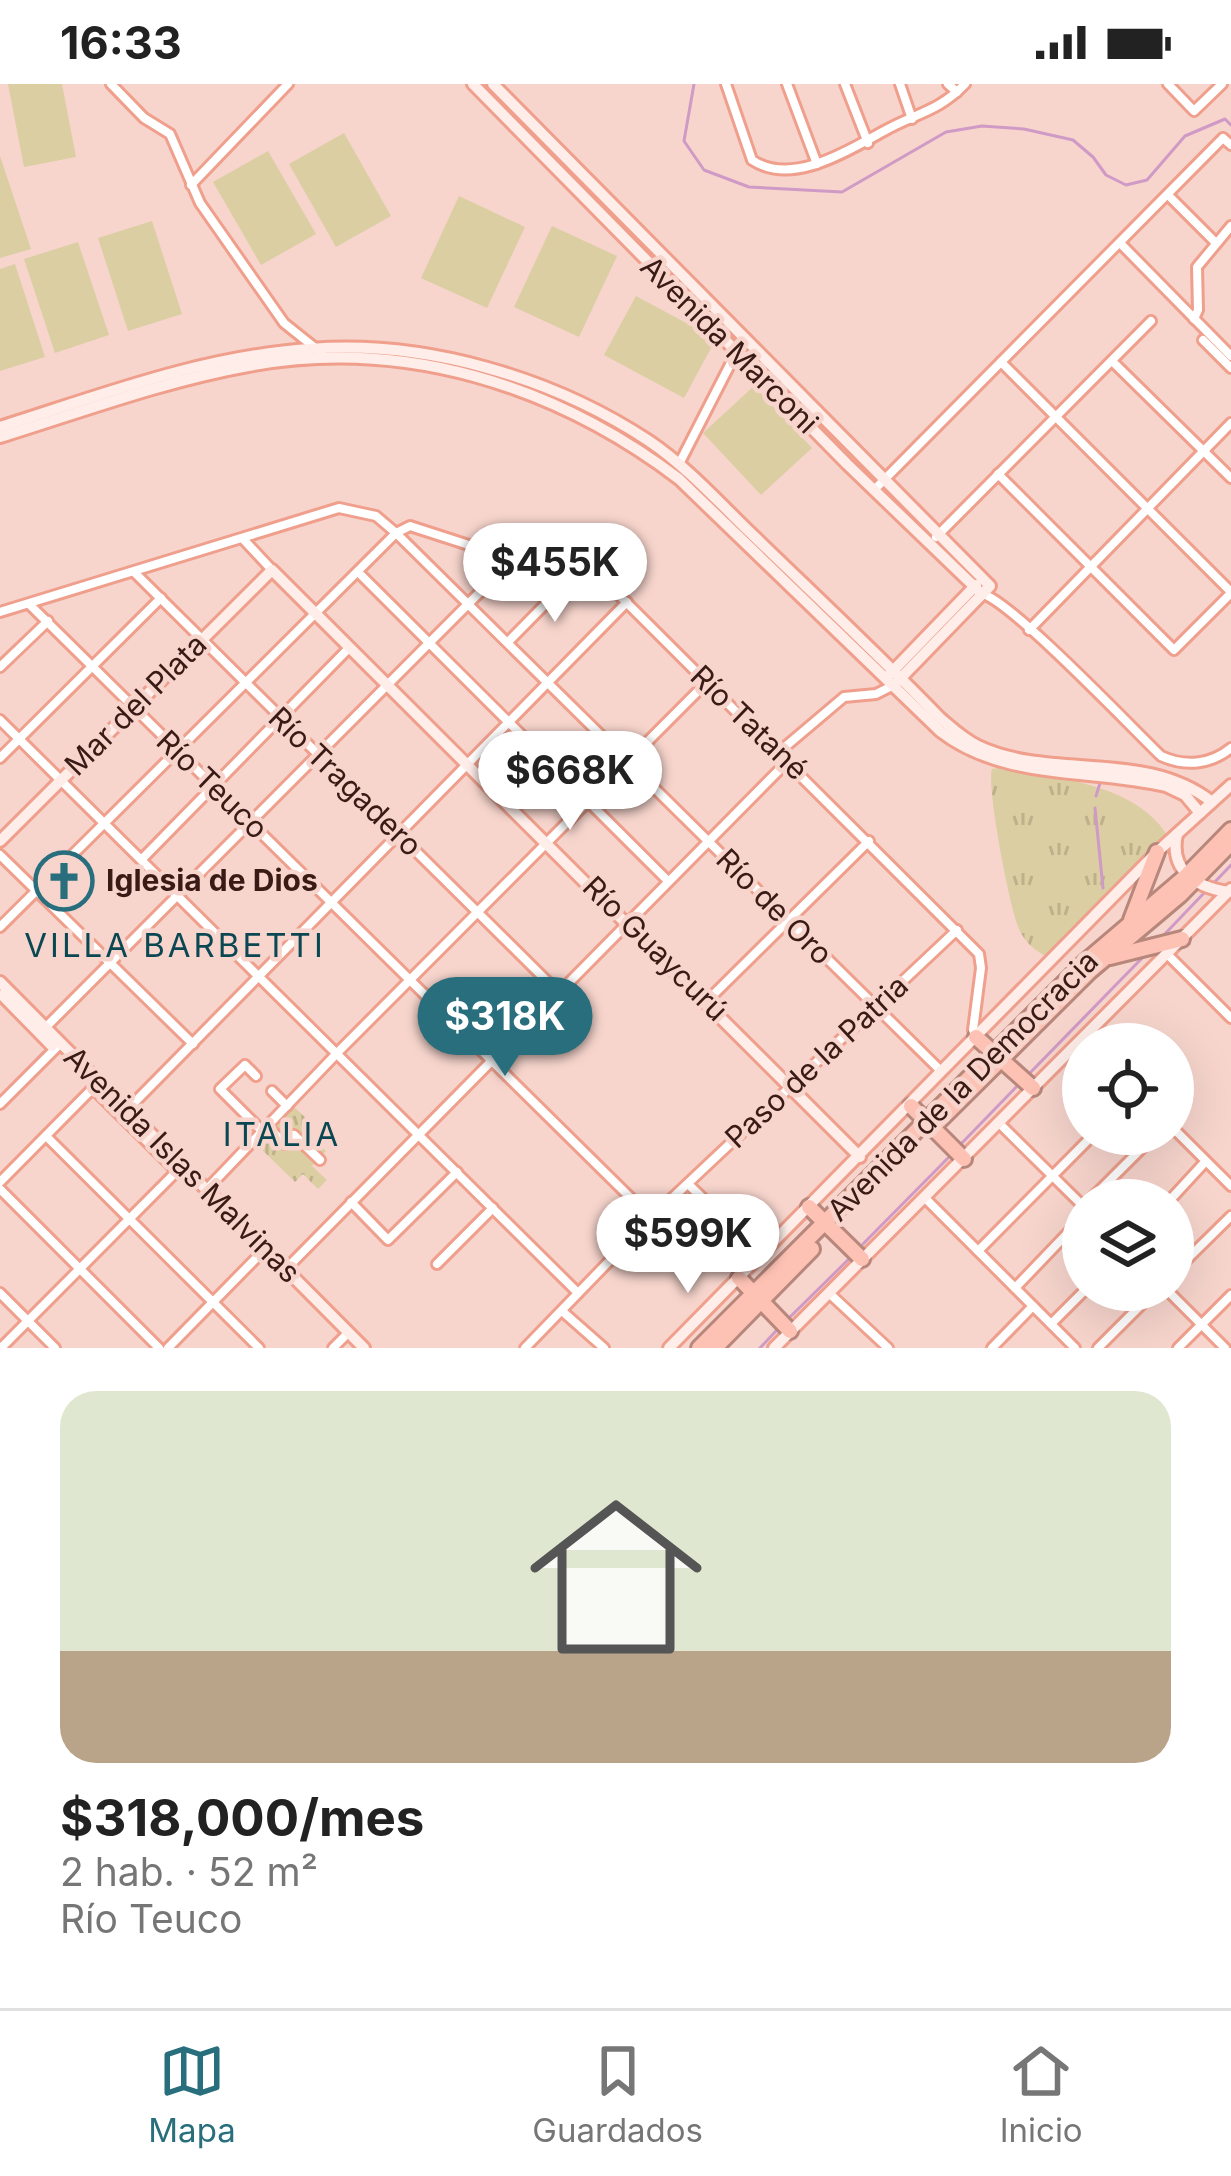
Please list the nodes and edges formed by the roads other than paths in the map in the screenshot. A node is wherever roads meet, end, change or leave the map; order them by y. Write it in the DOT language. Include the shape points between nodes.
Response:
graph roads {
  1 [pos="112,84"];
  2 [pos="288,84"];
  3 [pos="473,84"];
  4 [pos="726,84"];
  5 [pos="787,84"];
  6 [pos="845,84"];
  7 [pos="900,84"];
  8 [pos="948,84"];
  9 [pos="1168,84"];
  10 [pos="1222,84"];
  11 [pos="961,88"];
  12 [pos="497,89"];
  13 [pos="492,104"];
  14 [pos="912,119"];
  15 [pos="1227,141"];
  16 [pos="868,143"];
  17 [pos="567,159"];
  18 [pos="817,164"];
  19 [pos="556,171"];
  20 [pos="190,186"];
  21 [pos="1168,195"];
  22 [pos="1231,226"];
  23 [pos="1215,242"];
  24 [pos="1116,247"];
  25 [pos="1195,319"];
  26 [pos="1151,321"];
  27 [pos="1203,340"];
  28 [pos="741,346"];
  29 [pos="315,348"];
  30 [pos="1230,352"];
  31 [pos="1112,361"];
  32 [pos="1001,362"];
  33 [pos="1231,368"];
  34 [pos="1057,416"];
  35 [pos="1231,423"];
  36 [pos="0,427"];
  37 [pos="0,437"];
  38 [pos="1204,452"];
  39 [pos="679,464"];
  40 [pos="998,474"];
  41 [pos="1231,478"];
  42 [pos="879,485"];
  43 [pos="1150,508"];
  44 [pos="399,530"];
  45 [pos="934,539"];
  46 [pos="244,540"];
  47 [pos="513,559"];
  48 [pos="1090,568"];
  49 [pos="272,570"];
  50 [pos="133,571"];
  51 [pos="358,572"];
  52 [pos="571,578"];
  53 [pos="984,588"];
  54 [pos="1231,593"];
  55 [pos="161,598"];
  56 [pos="469,602"];
  57 [pos="627,602"];
  58 [pos="29,604"];
  59 [pos="0,613"];
  60 [pos="315,613"];
  61 [pos="48,621"];
  62 [pos="1029,630"];
  63 [pos="202,639"];
  64 [pos="508,642"];
  65 [pos="427,644"];
  66 [pos="349,648"];
  67 [pos="92,665"];
  68 [pos="0,667"];
  69 [pos="889,674"];
  70 [pos="244,682"];
  71 [pos="548,682"];
  72 [pos="707,682"];
  73 [pos="385,685"];
  74 [pos="133,707"];
  75 [pos="281,718"];
  76 [pos="0,720"];
  77 [pos="508,722"];
  78 [pos="19,739"];
  79 [pos="1231,748"];
  80 [pos="176,749"];
  81 [pos="779,752"];
  82 [pos="316,754"];
  83 [pos="0,758"];
  84 [pos="788,760"];
  85 [pos="628,763"];
  86 [pos="467,764"];
  87 [pos="61,780"];
  88 [pos="1231,785"];
  89 [pos="214,786"];
  90 [pos="588,802"];
  91 [pos="1212,802"];
  92 [pos="1200,813"];
  93 [pos="105,823"];
  94 [pos="251,823"];
  95 [pos="1231,830"];
  96 [pos="399,834"];
  97 [pos="1177,834"];
  98 [pos="869,841"];
  99 [pos="0,842"];
  100 [pos="709,842"];
  101 [pos="1231,843"];
  102 [pos="548,844"];
  103 [pos="1157,852"];
  104 [pos="0,855"];
  105 [pos="142,860"];
  106 [pos="1190,879"];
  107 [pos="668,881"];
  108 [pos="1230,891"];
  109 [pos="37,892"];
  110 [pos="178,896"];
  111 [pos="329,901"];
  112 [pos="478,914"];
  113 [pos="626,921"];
  114 [pos="789,921"];
  115 [pos="1130,922"];
  116 [pos="0,927"];
  117 [pos="957,930"];
  118 [pos="1182,939"];
  119 [pos="1156,950"];
  120 [pos="1105,958"];
  121 [pos="111,963"];
  122 [pos="259,975"];
  123 [pos="409,981"];
  124 [pos="0,987"];
  125 [pos="558,992"];
  126 [pos="707,1001"];
  127 [pos="877,1008"];
  128 [pos="1231,1018"];
  129 [pos="1099,1023"];
  130 [pos="46,1028"];
  131 [pos="976,1036"];
  132 [pos="194,1044"];
  133 [pos="58,1047"];
  134 [pos="338,1053"];
  135 [pos="999,1056"];
  136 [pos="1062,1062"];
  137 [pos="491,1063"];
  138 [pos="942,1072"];
  139 [pos="256,1076"];
  140 [pos="97,1085"];
  141 [pos="790,1086"];
  142 [pos="1033,1088"];
  143 [pos="272,1091"];
  144 [pos="0,1104"];
  145 [pos="287,1106"];
  146 [pos="911,1106"];
  147 [pos="124,1113"];
  148 [pos="999,1123"];
  149 [pos="929,1125"];
  150 [pos="265,1129"];
  151 [pos="420,1135"];
  152 [pos="46,1136"];
  153 [pos="1194,1149"];
  154 [pos="1074,1155"];
  155 [pos="1135,1155"];
  156 [pos="860,1156"];
  157 [pos="964,1159"];
  158 [pos="320,1160"];
  159 [pos="1206,1161"];
  160 [pos="180,1168"];
  161 [pos="457,1172"];
  162 [pos="1053,1177"];
  163 [pos="1110,1179"];
  164 [pos="1189,1179"];
  165 [pos="688,1184"];
  166 [pos="1062,1184"];
  167 [pos="0,1185"];
  168 [pos="1231,1186"];
  169 [pos="207,1189"];
  170 [pos="925,1198"];
  171 [pos="351,1202"];
  172 [pos="809,1207"];
  173 [pos="493,1208"];
  174 [pos="1231,1216"];
  175 [pos="651,1218"];
  176 [pos="130,1219"];
  177 [pos="828,1227"];
  178 [pos="1062,1239"];
  179 [pos="264,1250"];
  180 [pos="978,1251"];
  181 [pos="1194,1252"];
  182 [pos="761,1254"];
  183 [pos="862,1259"];
  184 [pos="437,1264"];
  185 [pos="80,1268"];
  186 [pos="284,1271"];
  187 [pos="739,1277"];
  188 [pos="1015,1288"];
  189 [pos="578,1293"];
  190 [pos="829,1293"];
  191 [pos="0,1294"];
  192 [pos="1231,1295"];
  193 [pos="758,1298"];
  194 [pos="213,1302"];
  195 [pos="1034,1306"];
  196 [pos="562,1311"];
  197 [pos="1064,1311"];
  198 [pos="1135,1311"];
  199 [pos="1189,1311"];
  200 [pos="28,1321"];
  201 [pos="1052,1324"];
  202 [pos="1202,1324"];
  203 [pos="790,1331"];
  204 [pos="346,1336"];
  205 [pos="1,1348"];
  206 [pos="55,1348"];
  207 [pos="164,1348"];
  208 [pos="259,1348"];
  209 [pos="333,1348"];
  210 [pos="353,1348"];
  211 [pos="364,1348"];
  212 [pos="524,1348"];
  213 [pos="604,1348"];
  214 [pos="669,1348"];
  215 [pos="700,1348"];
  216 [pos="715,1348"];
  217 [pos="774,1348"];
  218 [pos="888,1348"];
  219 [pos="992,1348"];
  220 [pos="1075,1348"];
  221 [pos="1098,1348"];
  222 [pos="1178,1348"];
  223 [pos="1226,1348"];
  1 -- 20 [label="street" via="170,134"];
  2 -- 20 [label="street"];
  3 -- 13 [label="street, Avenida Marconi"];
  4 -- 18 [label="street" via="752,160 772,168"];
  5 -- 18 [label="street"];
  6 -- 16 [label="street"];
  7 -- 14 [label="street"];
  8 -- 11 [label="street"];
  9 -- 10 [label="street" via="1195,111"];
  11 -- 14 [label="street"];
  12 -- 13 [label="street"];
  12 -- 17 [label="street, Avenida Marconi"];
  13 -- 19 [label="street, Avenida Marconi"];
  14 -- 16 [label="street"];
  15 -- 21 [label="street"];
  16 -- 18 [label="street"];
  17 -- 19 [label="street"];
  17 -- 28 [label="street, Avenida Marconi"];
  19 -- 28 [label="street, Avenida Marconi"];
  20 -- 29 [label="street" via="284,323"];
  21 -- 23 [label="street"];
  21 -- 24 [label="street"];
  22 -- 23 [label="street"];
  23 -- 25 [label="street" via="1197,267"];
  24 -- 25 [label="street"];
  24 -- 32 [label="street"];
  25 -- 30 [label="street"];
  26 -- 31 [label="street"];
  27 -- 33 [label="street"];
  28 -- 39 [label="street"];
  28 -- 42 [label="street, Avenida Marconi"];
  29 -- 36 [label="street" via="197,367"];
  29 -- 39 [label="street" via="411,352 509,376 620,424"];
  31 -- 34 [label="street"];
  31 -- 38 [label="street"];
  32 -- 34 [label="street"];
  32 -- 42 [label="street"];
  34 -- 40 [label="street"];
  34 -- 43 [label="street"];
  35 -- 38 [label="street"];
  37 -- 69 [label="street" via="263,363 372,358 459,371 546,398 640,449"];
  38 -- 41 [label="street"];
  38 -- 43 [label="street"];
  39 -- 69 [label="street"];
  40 -- 45 [label="street"];
  40 -- 48 [label="street"];
  42 -- 45 [label="street, Avenida Marconi"];
  43 -- 48 [label="street"];
  43 -- 54 [label="street"];
  44 -- 46 [label="street, Río de Oro" via="376,515 339,508"];
  44 -- 47 [label="street, Río Tatané" via="410,526"];
  44 -- 51 [label="street"];
  44 -- 56 [label="street, Río de Oro"];
  45 -- 53 [label="street, Avenida Marconi"];
  46 -- 49 [label="street, Río Guaycurú"];
  46 -- 50 [label="street"];
  47 -- 52 [label="street, Río Tatané"];
  47 -- 56 [label="street"];
  48 -- 54 [label="street" via="1174,650"];
  48 -- 62 [label="street"];
  49 -- 60 [label="street, Río Guaycurú"];
  49 -- 63 [label="street, Mar del Plata"];
  50 -- 55 [label="street, Río Tragadero"];
  50 -- 58 [label="street"];
  51 -- 60 [label="street"];
  51 -- 65 [label="street"];
  52 -- 57 [label="street, Río Tatané"];
  52 -- 64 [label="street"];
  53 -- 62 [label="street, Avenida Marconi"];
  53 -- 69 [label="street"];
  55 -- 63 [label="street, Río Tragadero"];
  55 -- 67 [label="street"];
  56 -- 64 [label="street, Río de Oro"];
  56 -- 65 [label="street"];
  57 -- 71 [label="street"];
  57 -- 72 [label="street, Río Tatané"];
  58 -- 59 [label="street"];
  58 -- 61 [label="street, Río Teuco"];
  60 -- 66 [label="street, Río Guaycurú"];
  60 -- 70 [label="street"];
  61 -- 67 [label="street, Río Teuco"];
  61 -- 68 [label="street"];
  62 -- 79 [label="street, Avenida Marconi" via="1161,756 1189,764"];
  63 -- 70 [label="street, Río Tragadero"];
  63 -- 74 [label="street, Mar del Plata"];
  64 -- 71 [label="street, Río de Oro"];
  65 -- 73 [label="street"];
  65 -- 77 [label="street"];
  66 -- 73 [label="street, Río Guaycurú"];
  66 -- 75 [label="street"];
  67 -- 74 [label="street, Río Teuco"];
  67 -- 78 [label="street"];
  69 -- 81 [label="street" via="876,694 844,697"];
  69 -- 91 [label="street" via="975,745 1171,778"];
  69 -- 92 [label="street" via="940,731 977,756 1166,786"];
  70 -- 75 [label="street, Río Tragadero"];
  70 -- 80 [label="street"];
  71 -- 77 [label="street"];
  71 -- 85 [label="street, Río de Oro"];
  72 -- 81 [label="street, Río Tatané"];
  72 -- 85 [label="street"];
  73 -- 82 [label="street"];
  73 -- 86 [label="street, Río Guaycurú"];
  74 -- 80 [label="street, Río Teuco"];
  74 -- 87 [label="street, Mar del Plata"];
  75 -- 82 [label="street, Río Tragadero"];
  75 -- 89 [label="street"];
  76 -- 78 [label="street"];
  77 -- 86 [label="street"];
  77 -- 90 [label="street"];
  78 -- 83 [label="street"];
  78 -- 87 [label="street"];
  80 -- 89 [label="street, Río Teuco"];
  80 -- 93 [label="street"];
  81 -- 84 [label="street, Río Tatané"];
  82 -- 94 [label="street"];
  82 -- 96 [label="street, Río Tragadero"];
  84 -- 98 [label="street, Río Tatané"];
  84 -- 100 [label="street"];
  85 -- 90 [label="street"];
  85 -- 100 [label="street, Río de Oro"];
  86 -- 96 [label="street"];
  86 -- 102 [label="street, Río Guaycurú"];
  87 -- 93 [label="street"];
  87 -- 99 [label="street, Mar del Plata"];
  88 -- 91 [label="street, Avenida de la Democracia"];
  89 -- 94 [label="street, Río Teuco"];
  89 -- 105 [label="street"];
  90 -- 102 [label="street"];
  90 -- 107 [label="street"];
  91 -- 92 [label="street, Avenida de la Democracia"];
  92 -- 97 [label="street, Avenida de la Democracia"];
  93 -- 105 [label="street"];
  93 -- 109 [label="street"];
  94 -- 110 [label="street"];
  94 -- 111 [label="street, Río Teuco"];
  95 -- 106 [label="highway, Avenida de la Democracia"];
  96 -- 111 [label="street"];
  96 -- 112 [label="street, Río Tragadero"];
  97 -- 103 [label="street, Avenida de la Democracia"];
  97 -- 106 [label="street" via="1177,859"];
  98 -- 114 [label="street"];
  98 -- 117 [label="street, Río Tatané"];
  100 -- 107 [label="street"];
  100 -- 114 [label="street, Río de Oro"];
  101 -- 106 [label="highway, Avenida de la Democracia"];
  102 -- 112 [label="street"];
  102 -- 113 [label="street, Río Guaycurú"];
  103 -- 115 [label="highway"];
  103 -- 131 [label="street, Avenida de la Democracia"];
  104 -- 109 [label="street"];
  105 -- 110 [label="street"];
  106 -- 108 [label="street"];
  106 -- 115 [label="highway, Avenida de la Democracia"];
  106 -- 120 [label="highway, Avenida de la Democracia"];
  107 -- 113 [label="street"];
  108 -- 118 [label="street"];
  109 -- 116 [label="street"];
  109 -- 121 [label="street"];
  110 -- 121 [label="street"];
  110 -- 122 [label="street"];
  111 -- 122 [label="street"];
  111 -- 123 [label="street, Río Teuco"];
  112 -- 123 [label="street"];
  112 -- 125 [label="street, Río Tragadero"];
  113 -- 125 [label="street"];
  113 -- 126 [label="street, Río Guaycurú"];
  114 -- 126 [label="street"];
  114 -- 127 [label="street, Río de Oro"];
  115 -- 135 [label="highway, Avenida de la Democracia"];
  117 -- 127 [label="street, Paso de la Patria"];
  117 -- 131 [label="street, Río Tatané" via="979,954"];
  118 -- 119 [label="highway"];
  119 -- 120 [label="highway"];
  119 -- 128 [label="street"];
  119 -- 129 [label="street, Avenida de la Democracia"];
  120 -- 135 [label="highway, Avenida de la Democracia"];
  121 -- 130 [label="street"];
  121 -- 132 [label="street"];
  122 -- 132 [label="street"];
  122 -- 134 [label="street"];
  123 -- 134 [label="street"];
  123 -- 137 [label="street, Río Teuco"];
  124 -- 130 [label="street, Avenida Islas Malvinas"];
  124 -- 133 [label="street, Avenida Islas Malvinas"];
  125 -- 137 [label="street"];
  126 -- 141 [label="street, Río Guaycurú"];
  127 -- 138 [label="street, Río de Oro"];
  127 -- 141 [label="street, Paso de la Patria"];
  130 -- 133 [label="street, Avenida Islas Malvinas"];
  131 -- 135 [label="highway"];
  131 -- 138 [label="street, Avenida de la Democracia"];
  132 -- 147 [label="street"];
  133 -- 140 [label="street, Avenida Islas Malvinas"];
  133 -- 144 [label="street"];
  134 -- 145 [label="street"];
  134 -- 151 [label="street"];
  135 -- 142 [label="highway"];
  135 -- 149 [label="highway, Avenida de la Democracia"];
  136 -- 142 [label="street, Avenida de la Democracia"];
  137 -- 151 [label="street"];
  137 -- 175 [label="street, Río Teuco"];
  138 -- 146 [label="street, Avenida de la Democracia"];
  139 -- 150 [label="street" via="245,1065 220,1090"];
  140 -- 147 [label="street, Avenida Islas Malvinas"];
  140 -- 152 [label="street"];
  141 -- 156 [label="street, Río Guaycurú"];
  141 -- 165 [label="street, Paso de la Patria"];
  142 -- 148 [label="street, Avenida de la Democracia"];
  143 -- 145 [label="street"];
  145 -- 150 [label="street"];
  146 -- 149 [label="highway"];
  146 -- 156 [label="street, Avenida de la Democracia"];
  147 -- 160 [label="street, Avenida Islas Malvinas"];
  148 -- 157 [label="street, Avenida de la Democracia"];
  148 -- 162 [label="street"];
  149 -- 157 [label="highway"];
  149 -- 177 [label="highway, Avenida de la Democracia"];
  150 -- 158 [label="street" via="285,1144 294,1135"];
  150 -- 169 [label="street"];
  151 -- 161 [label="street"];
  151 -- 171 [label="street"];
  152 -- 167 [label="street"];
  152 -- 176 [label="street"];
  153 -- 159 [label="street"];
  154 -- 162 [label="street"];
  155 -- 163 [label="street"];
  156 -- 172 [label="street, Avenida de la Democracia"];
  157 -- 170 [label="street, Avenida de la Democracia"];
  159 -- 164 [label="street"];
  159 -- 168 [label="street"];
  160 -- 169 [label="street, Avenida Islas Malvinas"];
  160 -- 176 [label="street"];
  160 -- 179 [label="street, Avenida Islas Malvinas"];
  161 -- 171 [label="street" via="388,1240"];
  161 -- 173 [label="street"];
  162 -- 166 [label="street"];
  162 -- 180 [label="street"];
  165 -- 175 [label="street, Paso de la Patria"];
  165 -- 182 [label="street"];
  167 -- 185 [label="street"];
  169 -- 179 [label="street, Avenida Islas Malvinas"];
  170 -- 180 [label="street"];
  170 -- 183 [label="street, Avenida de la Democracia"];
  171 -- 186 [label="street"];
  172 -- 177 [label="highway"];
  172 -- 182 [label="street, Avenida de la Democracia"];
  173 -- 184 [label="street"];
  173 -- 189 [label="street"];
  174 -- 181 [label="street"];
  175 -- 189 [label="street, Paso de la Patria"];
  176 -- 185 [label="street"];
  176 -- 194 [label="street"];
  177 -- 183 [label="highway"];
  177 -- 193 [label="highway, Avenida de la Democracia"];
  178 -- 188 [label="street"];
  179 -- 186 [label="street, Avenida Islas Malvinas"];
  179 -- 194 [label="street"];
  180 -- 188 [label="street"];
  182 -- 187 [label="street, Avenida de la Democracia"];
  183 -- 190 [label="street, Avenida de la Democracia"];
  185 -- 200 [label="street"];
  185 -- 207 [label="street"];
  186 -- 204 [label="street, Avenida Islas Malvinas"];
  187 -- 193 [label="highway"];
  187 -- 214 [label="street, Avenida de la Democracia"];
  188 -- 195 [label="street"];
  189 -- 196 [label="street, Paso de la Patria"];
  190 -- 203 [label="street, Avenida de la Democracia"];
  190 -- 218 [label="street"];
  191 -- 200 [label="street"];
  192 -- 202 [label="street"];
  193 -- 203 [label="highway"];
  193 -- 215 [label="highway, Avenida de la Democracia"];
  193 -- 216 [label="highway, Avenida de la Democracia"];
  194 -- 207 [label="street"];
  194 -- 208 [label="street"];
  195 -- 201 [label="street"];
  195 -- 219 [label="street"];
  196 -- 212 [label="street, Paso de la Patria"];
  196 -- 213 [label="street"];
  197 -- 201 [label="street"];
  198 -- 221 [label="street"];
  199 -- 202 [label="street"];
  200 -- 205 [label="street"];
  200 -- 206 [label="street"];
  201 -- 220 [label="street"];
  202 -- 222 [label="street"];
  202 -- 223 [label="street"];
  203 -- 217 [label="street, Avenida de la Democracia"];
  204 -- 209 [label="street"];
  204 -- 210 [label="street, Avenida Islas Malvinas"];
  204 -- 211 [label="street, Avenida Islas Malvinas"];
}
